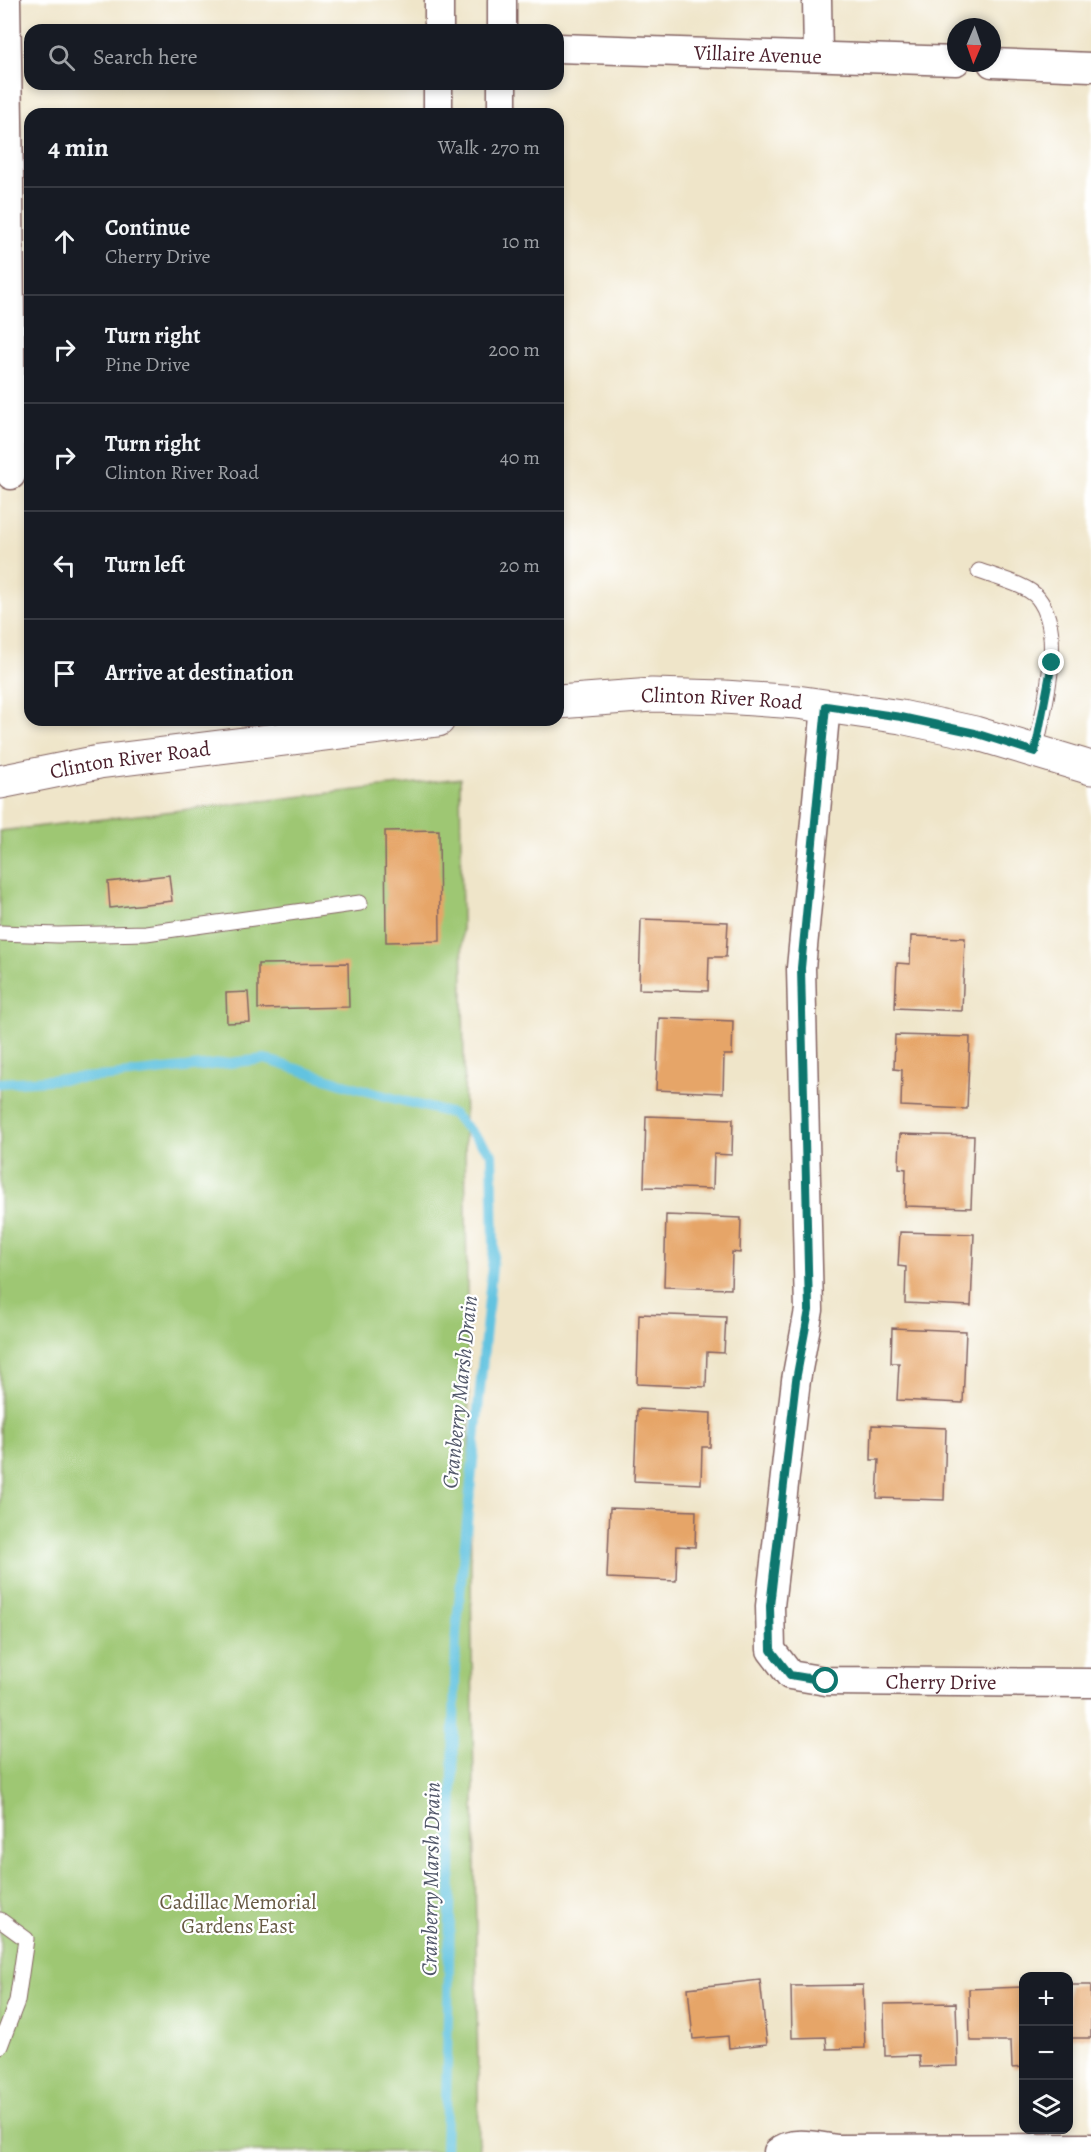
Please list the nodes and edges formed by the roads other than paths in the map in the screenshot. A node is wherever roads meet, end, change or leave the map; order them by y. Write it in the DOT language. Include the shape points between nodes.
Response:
graph roads {
  1 [pos="6,0"];
  2 [pos="439,0"];
  3 [pos="502,0"];
  4 [pos="817,0"];
  5 [pos="439,24"];
  6 [pos="502,24"];
  7 [pos="564,48"];
  8 [pos="818,56"];
  9 [pos="947,62"];
  10 [pos="1001,63"];
  11 [pos="1091,67"];
  12 [pos="438,90"];
  13 [pos="502,90"];
  14 [pos="438,108"];
  15 [pos="502,108"];
  16 [pos="5,182"];
  17 [pos="20,276"];
  18 [pos="14,476"];
  19 [pos="979,572"];
  20 [pos="564,702"];
  21 [pos="826,706"];
  22 [pos="390,726"];
  23 [pos="1035,752"];
  24 [pos="1091,768"];
  25 [pos="0,782"];
  26 [pos="360,903"];
  27 [pos="0,933"];
  28 [pos="1091,1683"];
  29 [pos="0,1920"];
  30 [pos="0,2046"];
  31 [pos="1091,2148"];
  32 [pos="778,2152"];
  1 -- 16 [label="street"];
  2 -- 5 [label="street"];
  3 -- 6 [label="street"];
  4 -- 8 [label="street"];
  7 -- 8 [label="street, Villaire Avenue"];
  8 -- 9 [label="street, Villaire Avenue"];
  10 -- 11 [label="street"];
  12 -- 14 [label="street"];
  13 -- 15 [label="street"];
  16 -- 17 [label="street"];
  17 -- 18 [label="street"];
  19 -- 23 [label="lane" via="1020,586 1038,597 1049,620 1052,663"];
  20 -- 21 [label="street, Clinton River Road" via="652,695"];
  21 -- 23 [label="street, Clinton River Road" via="975,733"];
  21 -- 28 [label="street, Cherry Drive" via="801,968 809,1310 796,1380 770,1606 771,1650 790,1675 826,1681"];
  22 -- 25 [label="street, Clinton River Road" via="99,762"];
  23 -- 24 [label="street, Clinton River Road"];
  26 -- 27 [label="lane" via="146,933"];
  29 -- 30 [label="lane" via="26,1939 16,2001"];
  31 -- 32 [label="street" via="836,2149 804,2144"];
}
